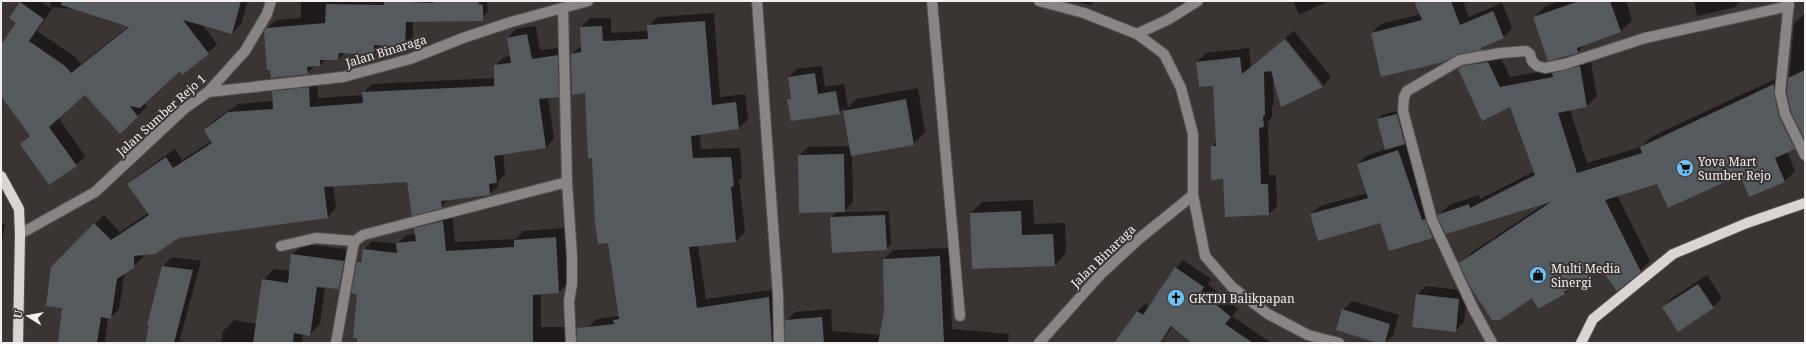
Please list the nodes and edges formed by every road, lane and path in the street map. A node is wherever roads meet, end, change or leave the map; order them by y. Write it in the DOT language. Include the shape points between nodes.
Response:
graph roads {
  1 [pos="271,1"];
  2 [pos="588,1"];
  3 [pos="757,1"];
  4 [pos="932,1"];
  5 [pos="1039,1"];
  6 [pos="1198,1"];
  7 [pos="1789,3"];
  8 [pos="563,8"];
  9 [pos="1137,34"];
  10 [pos="208,92"];
  11 [pos="1805,155"];
  12 [pos="1,176"];
  13 [pos="567,182"];
  14 [pos="1193,196"];
  15 [pos="1805,203"];
  16 [pos="20,234"];
  17 [pos="355,241"];
  18 [pos="281,246"];
  19 [pos="960,316"];
  20 [pos="18,343"];
  21 [pos="336,343"];
  22 [pos="571,343"];
  23 [pos="779,343"];
  24 [pos="1039,343"];
  25 [pos="1339,343"];
  26 [pos="1492,343"];
  27 [pos="1581,343"];
  1 -- 10 [label="street, Jalan Sumber Rejo 1" via="267,14 245,51"];
  2 -- 8 [label="street, Jalan Binaraga"];
  3 -- 23 [label="street"];
  4 -- 19 [label="street"];
  5 -- 9 [label="street" via="1084,13"];
  6 -- 9 [label="street" via="1169,19"];
  7 -- 11 [label="street" via="1780,92 1786,114"];
  7 -- 26 [label="street" via="1645,38 1565,64 1544,68 1537,66 1526,51 1460,60 1407,91 1402,104 1403,111 1432,220"];
  8 -- 10 [label="street, Jalan Binaraga" via="497,26 410,60 343,77"];
  8 -- 13 [label="street"];
  9 -- 14 [label="street" via="1164,54 1181,88 1193,134"];
  10 -- 16 [label="street, Jalan Sumber Rejo 1" via="184,109 95,192"];
  12 -- 16 [label="main road" via="19,209"];
  13 -- 17 [label="street" via="363,235"];
  13 -- 22 [label="street" via="572,256 569,301"];
  14 -- 24 [label="street, Jalan Binaraga" via="1140,238 1101,274"];
  14 -- 25 [label="street" via="1205,256 1232,287 1268,314 1308,335"];
  15 -- 27 [label="main road" via="1747,223 1673,254 1593,319"];
  16 -- 20 [label="main road"];
  17 -- 18 [label="street" via="316,238"];
  17 -- 21 [label="street"];
}
